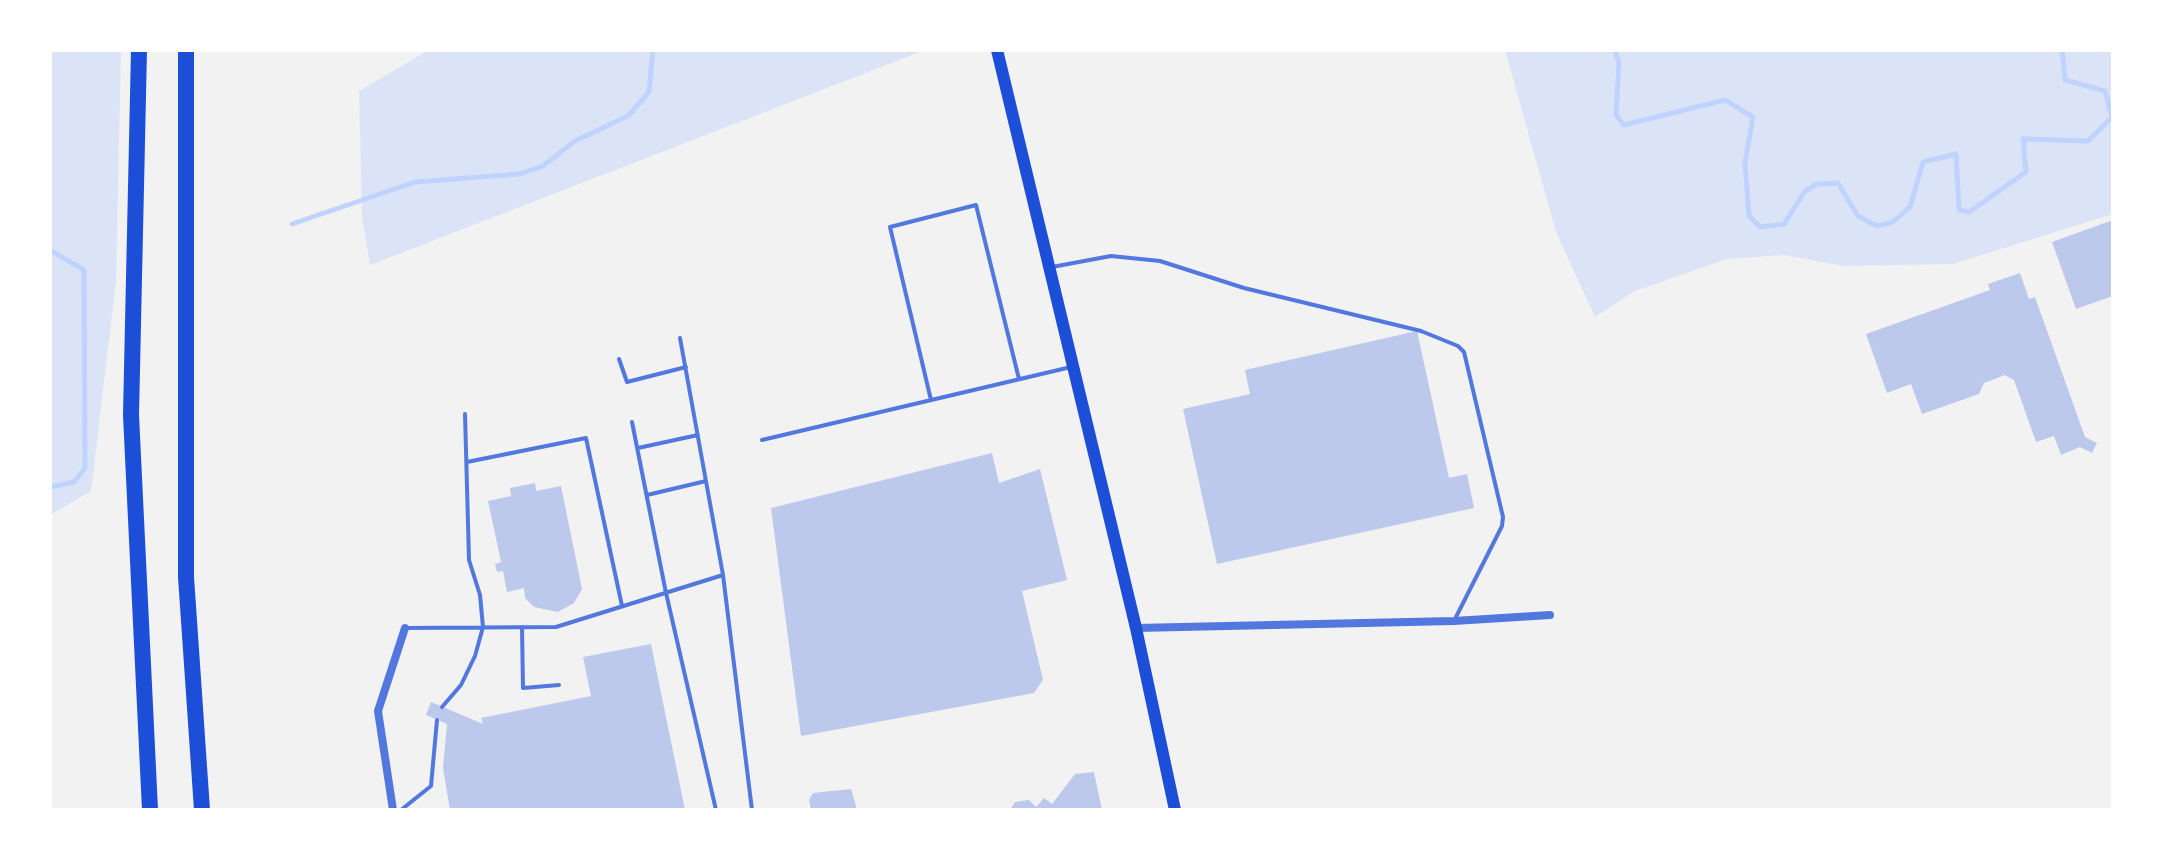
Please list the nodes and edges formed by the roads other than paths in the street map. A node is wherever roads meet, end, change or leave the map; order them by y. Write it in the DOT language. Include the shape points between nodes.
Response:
graph roads {
  1 [pos="139,50"];
  2 [pos="186,50"];
  3 [pos="997,50"];
  4 [pos="1050,268"];
  5 [pos="680,338"];
  6 [pos="619,359"];
  7 [pos="1073,366"];
  8 [pos="686,367"];
  9 [pos="1019,379"];
  10 [pos="931,400"];
  11 [pos="465,414"];
  12 [pos="632,422"];
  13 [pos="698,435"];
  14 [pos="762,440"];
  15 [pos="637,448"];
  16 [pos="466,462"];
  17 [pos="706,481"];
  18 [pos="647,495"];
  19 [pos="723,575"];
  20 [pos="666,593"];
  21 [pos="622,606"];
  22 [pos="1550,615"];
  23 [pos="1454,621"];
  24 [pos="483,627"];
  25 [pos="522,627"];
  26 [pos="405,628"];
  27 [pos="1136,628"];
  28 [pos="559,685"];
  29 [pos="442,707"];
  30 [pos="437,720"];
  31 [pos="150,810"];
  32 [pos="202,810"];
  33 [pos="393,810"];
  34 [pos="401,810"];
  35 [pos="716,810"];
  36 [pos="752,810"];
  37 [pos="1175,810"];
  1 -- 31 [label="highway" via="131,415"];
  2 -- 32 [label="highway" via="186,577"];
  3 -- 4 [label="main road"];
  4 -- 7 [label="main road"];
  4 -- 23 [label="lane" via="1111,256 1160,261 1244,288 1421,331 1458,346 1464,352 1503,517"];
  5 -- 8 [label="lane"];
  6 -- 8 [label="lane" via="627,382"];
  7 -- 9 [label="lane"];
  7 -- 27 [label="main road"];
  8 -- 13 [label="lane"];
  9 -- 10 [label="lane"];
  9 -- 10 [label="lane" via="976,205 890,227"];
  10 -- 14 [label="lane"];
  11 -- 16 [label="lane"];
  12 -- 15 [label="lane"];
  13 -- 15 [label="lane"];
  13 -- 17 [label="lane"];
  15 -- 18 [label="lane"];
  16 -- 21 [label="lane" via="586,438"];
  16 -- 24 [label="lane" via="469,560"];
  17 -- 18 [label="lane"];
  17 -- 19 [label="lane"];
  18 -- 20 [label="lane"];
  19 -- 20 [label="lane"];
  19 -- 36 [label="lane"];
  20 -- 21 [label="lane"];
  20 -- 35 [label="lane"];
  21 -- 25 [label="lane" via="556,627"];
  22 -- 23 [label="street"];
  23 -- 27 [label="street"];
  24 -- 25 [label="lane"];
  24 -- 26 [label="lane"];
  24 -- 29 [label="lane" via="461,685"];
  25 -- 28 [label="lane" via="523,688"];
  26 -- 33 [label="street" via="378,711"];
  27 -- 37 [label="main road"];
  30 -- 34 [label="lane" via="431,786"];
}
